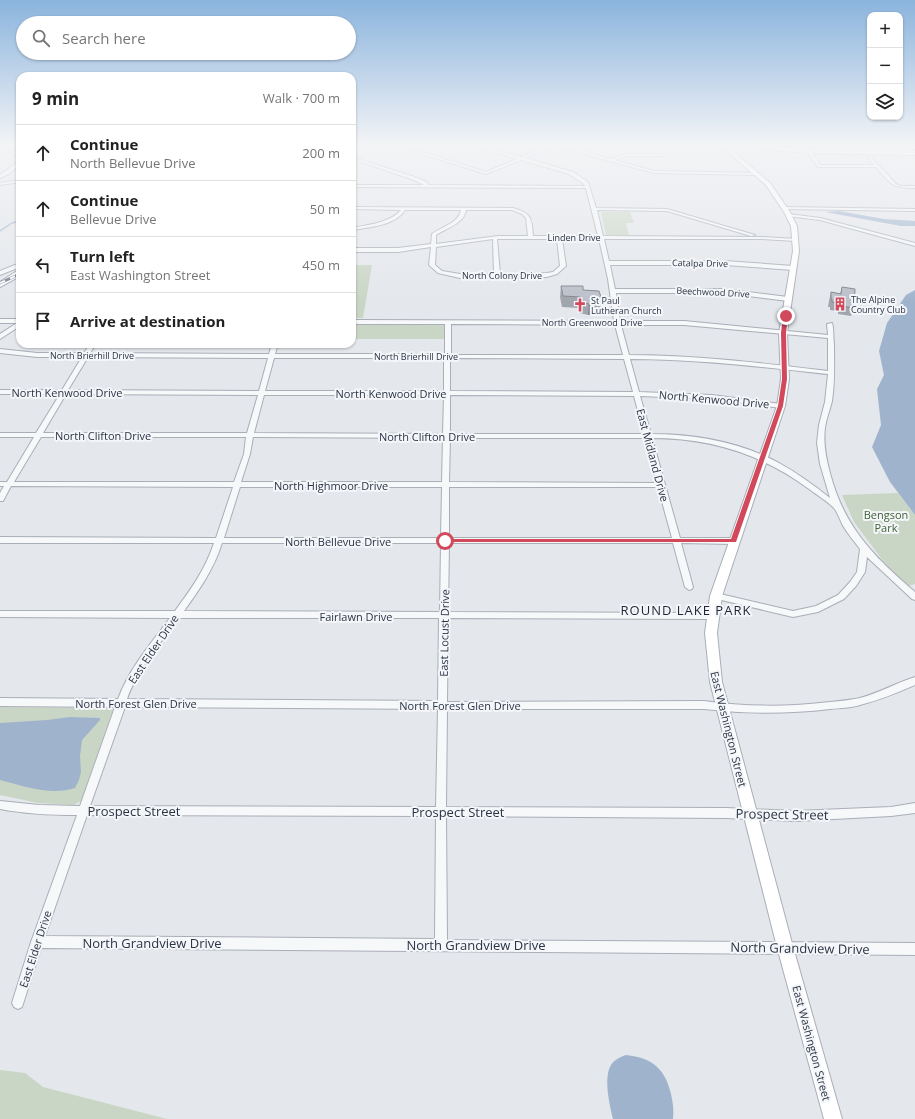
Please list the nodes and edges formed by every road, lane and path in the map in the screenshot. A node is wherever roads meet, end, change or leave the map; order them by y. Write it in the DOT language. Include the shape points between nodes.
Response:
graph roads {
  1 [pos="591,196"];
  2 [pos="777,196"];
  3 [pos="356,208"];
  4 [pos="404,208"];
  5 [pos="464,208"];
  6 [pos="785,208"];
  7 [pos="594,209"];
  8 [pos="915,210"];
  9 [pos="789,215"];
  10 [pos="356,228"];
  11 [pos="531,237"];
  12 [pos="558,237"];
  13 [pos="601,237"];
  14 [pos="495,238"];
  15 [pos="762,238"];
  16 [pos="796,240"];
  17 [pos="915,245"];
  18 [pos="433,246"];
  19 [pos="356,250"];
  20 [pos="607,263"];
  21 [pos="16,267"];
  22 [pos="793,268"];
  23 [pos="0,273"];
  24 [pos="16,275"];
  25 [pos="497,276"];
  26 [pos="0,285"];
  27 [pos="613,291"];
  28 [pos="788,299"];
  29 [pos="0,321"];
  30 [pos="16,322"];
  31 [pos="356,322"];
  32 [pos="448,322"];
  33 [pos="617,322"];
  34 [pos="830,324"];
  35 [pos="16,325"];
  36 [pos="783,333"];
  37 [pos="0,337"];
  38 [pos="830,337"];
  39 [pos="91,348"];
  40 [pos="274,348"];
  41 [pos="0,351"];
  42 [pos="87,355"];
  43 [pos="272,356"];
  44 [pos="448,356"];
  45 [pos="627,357"];
  46 [pos="784,368"];
  47 [pos="831,373"];
  48 [pos="0,392"];
  49 [pos="66,392"];
  50 [pos="261,393"];
  51 [pos="448,394"];
  52 [pos="637,394"];
  53 [pos="781,406"];
  54 [pos="0,435"];
  55 [pos="38,435"];
  56 [pos="250,436"];
  57 [pos="447,436"];
  58 [pos="648,436"];
  59 [pos="763,458"];
  60 [pos="0,484"];
  61 [pos="9,484"];
  62 [pos="236,485"];
  63 [pos="446,485"];
  64 [pos="661,485"];
  65 [pos="0,499"];
  66 [pos="836,506"];
  67 [pos="0,540"];
  68 [pos="219,540"];
  69 [pos="676,540"];
  70 [pos="445,541"];
  71 [pos="734,541"];
  72 [pos="864,549"];
  73 [pos="689,587"];
  74 [pos="716,596"];
  75 [pos="915,596"];
  76 [pos="0,614"];
  77 [pos="176,616"];
  78 [pos="444,616"];
  79 [pos="712,616"];
  80 [pos="915,680"];
  81 [pos="0,702"];
  82 [pos="121,703"];
  83 [pos="443,705"];
  84 [pos="722,708"];
  85 [pos="0,804"];
  86 [pos="915,808"];
  87 [pos="84,810"];
  88 [pos="441,812"];
  89 [pos="751,815"];
  90 [pos="37,942"];
  91 [pos="441,944"];
  92 [pos="785,947"];
  93 [pos="915,949"];
  94 [pos="18,1003"];
  95 [pos="833,1119"];
  1 -- 7 [label="street, East Midland Drive"];
  2 -- 6 [label="main road, East Washington Street"];
  3 -- 4 [label="street"];
  4 -- 5 [label="street"];
  4 -- 10 [label="street" via="395,218"];
  5 -- 11 [label="street" via="501,208 522,212 528,217"];
  5 -- 18 [label="street" via="460,219 434,235"];
  6 -- 8 [label="street"];
  6 -- 9 [label="main road, East Washington Street"];
  7 -- 13 [label="street, East Midland Drive"];
  7 -- 15 [label="street" via="667,210"];
  9 -- 16 [label="main road, East Washington Street"];
  9 -- 17 [label="street" via="820,219"];
  11 -- 12 [label="street, Linden Drive"];
  11 -- 14 [label="street, Linden Drive"];
  12 -- 13 [label="street, Linden Drive"];
  12 -- 25 [label="street, North Colony Drive" via="563,263 560,270 547,275"];
  13 -- 15 [label="street, Linden Drive"];
  13 -- 20 [label="street, East Midland Drive"];
  14 -- 18 [label="street, Linden Drive"];
  14 -- 25 [label="street"];
  15 -- 16 [label="street, Linden Drive"];
  16 -- 22 [label="main road, East Washington Street"];
  18 -- 19 [label="street, Linden Drive" via="398,250"];
  18 -- 25 [label="street, North Colony Drive" via="432,265 440,272 460,276"];
  20 -- 22 [label="street, Catalpa Drive" via="725,263"];
  20 -- 27 [label="street, East Midland Drive"];
  21 -- 23 [label="street"];
  22 -- 28 [label="main road, East Washington Street"];
  24 -- 26 [label="main road"];
  27 -- 28 [label="street, Beechwood Drive" via="723,291"];
  27 -- 33 [label="street, East Midland Drive"];
  28 -- 36 [label="main road, East Washington Street"];
  29 -- 30 [label="street"];
  31 -- 32 [label="street, North Greenwood Drive"];
  32 -- 33 [label="street, North Greenwood Drive"];
  32 -- 44 [label="street, East Locust Drive"];
  33 -- 36 [label="street, North Greenwood Drive" via="684,323"];
  33 -- 45 [label="street, East Midland Drive"];
  34 -- 38 [label="street"];
  35 -- 37 [label="street"];
  36 -- 38 [label="street, North Greenwood Drive"];
  36 -- 46 [label="main road, East Washington Street"];
  38 -- 47 [label="street"];
  39 -- 42 [label="street"];
  40 -- 43 [label="street, East Elder Drive"];
  41 -- 42 [label="street, North Brierhill Drive" via="37,355"];
  42 -- 43 [label="street, North Brierhill Drive"];
  42 -- 49 [label="street"];
  43 -- 44 [label="street, North Brierhill Drive"];
  43 -- 50 [label="street, East Elder Drive"];
  44 -- 45 [label="street, North Brierhill Drive"];
  44 -- 51 [label="street, East Locust Drive"];
  45 -- 46 [label="street, North Brierhill Drive" via="692,358"];
  45 -- 52 [label="street, East Midland Drive"];
  46 -- 47 [label="street, North Brierhill Drive"];
  46 -- 53 [label="main road, East Washington Street"];
  47 -- 66 [label="street" via="827,412 820,437 826,474"];
  48 -- 49 [label="street, North Kenwood Drive"];
  49 -- 50 [label="street, North Kenwood Drive"];
  49 -- 55 [label="street"];
  50 -- 51 [label="street, North Kenwood Drive"];
  50 -- 56 [label="street, East Elder Drive"];
  51 -- 52 [label="street, North Kenwood Drive"];
  51 -- 57 [label="street, East Locust Drive"];
  52 -- 53 [label="street, North Kenwood Drive" via="712,397"];
  52 -- 58 [label="street, East Midland Drive"];
  53 -- 59 [label="main road, East Washington Street"];
  54 -- 55 [label="street, North Clifton Drive"];
  55 -- 56 [label="street, North Clifton Drive"];
  55 -- 61 [label="street"];
  56 -- 57 [label="street, North Clifton Drive"];
  56 -- 62 [label="street, East Elder Drive" via="247,454"];
  57 -- 58 [label="street, North Clifton Drive"];
  57 -- 63 [label="street, East Locust Drive"];
  58 -- 59 [label="street, North Clifton Drive" via="693,439 749,452"];
  58 -- 64 [label="street, East Midland Drive"];
  59 -- 66 [label="street, North Clifton Drive" via="804,481"];
  59 -- 71 [label="main road, East Washington Street"];
  60 -- 61 [label="street, North Highmoor Drive"];
  61 -- 62 [label="street, North Highmoor Drive"];
  61 -- 65 [label="street"];
  62 -- 63 [label="street, North Highmoor Drive"];
  62 -- 68 [label="street, East Elder Drive"];
  63 -- 64 [label="street, North Highmoor Drive"];
  63 -- 70 [label="street, East Locust Drive"];
  64 -- 69 [label="street, East Midland Drive"];
  66 -- 72 [label="street"];
  67 -- 68 [label="street, North Bellevue Drive"];
  68 -- 70 [label="street, North Bellevue Drive"];
  68 -- 77 [label="street, East Elder Drive" via="209,567"];
  69 -- 70 [label="street, North Bellevue Drive"];
  69 -- 71 [label="street, North Bellevue Drive"];
  69 -- 73 [label="street, East Midland Drive"];
  70 -- 78 [label="street, East Locust Drive"];
  71 -- 74 [label="main road, East Washington Street"];
  72 -- 74 [label="street" via="861,572 852,584 841,597 818,608 793,614"];
  72 -- 75 [label="street"];
  74 -- 79 [label="main road, East Washington Street"];
  76 -- 77 [label="street, Fairlawn Drive"];
  77 -- 78 [label="street, Fairlawn Drive"];
  77 -- 82 [label="street, East Elder Drive" via="127,687"];
  78 -- 79 [label="street, Fairlawn Drive"];
  78 -- 83 [label="street, East Locust Drive"];
  79 -- 84 [label="main road, East Washington Street" via="711,633 716,682"];
  80 -- 84 [label="street, North Forest Glen Drive" via="885,694 859,702 782,709"];
  81 -- 82 [label="street, North Forest Glen Drive"];
  82 -- 83 [label="street, North Forest Glen Drive"];
  82 -- 87 [label="street, East Elder Drive"];
  83 -- 84 [label="street, North Forest Glen Drive" via="704,704"];
  83 -- 88 [label="street, East Locust Drive"];
  84 -- 89 [label="main road, East Washington Street"];
  85 -- 87 [label="street, Prospect Street" via="39,810"];
  86 -- 89 [label="street, Prospect Street" via="905,811 852,814"];
  87 -- 88 [label="street, Prospect Street"];
  87 -- 90 [label="street, East Elder Drive"];
  88 -- 89 [label="street, Prospect Street"];
  88 -- 91 [label="street, East Locust Drive"];
  89 -- 92 [label="main road, East Washington Street"];
  90 -- 91 [label="street, North Grandview Drive"];
  90 -- 94 [label="street, East Elder Drive"];
  91 -- 92 [label="street, North Grandview Drive"];
  92 -- 93 [label="street, North Grandview Drive"];
  92 -- 95 [label="main road, East Washington Street"];
}
